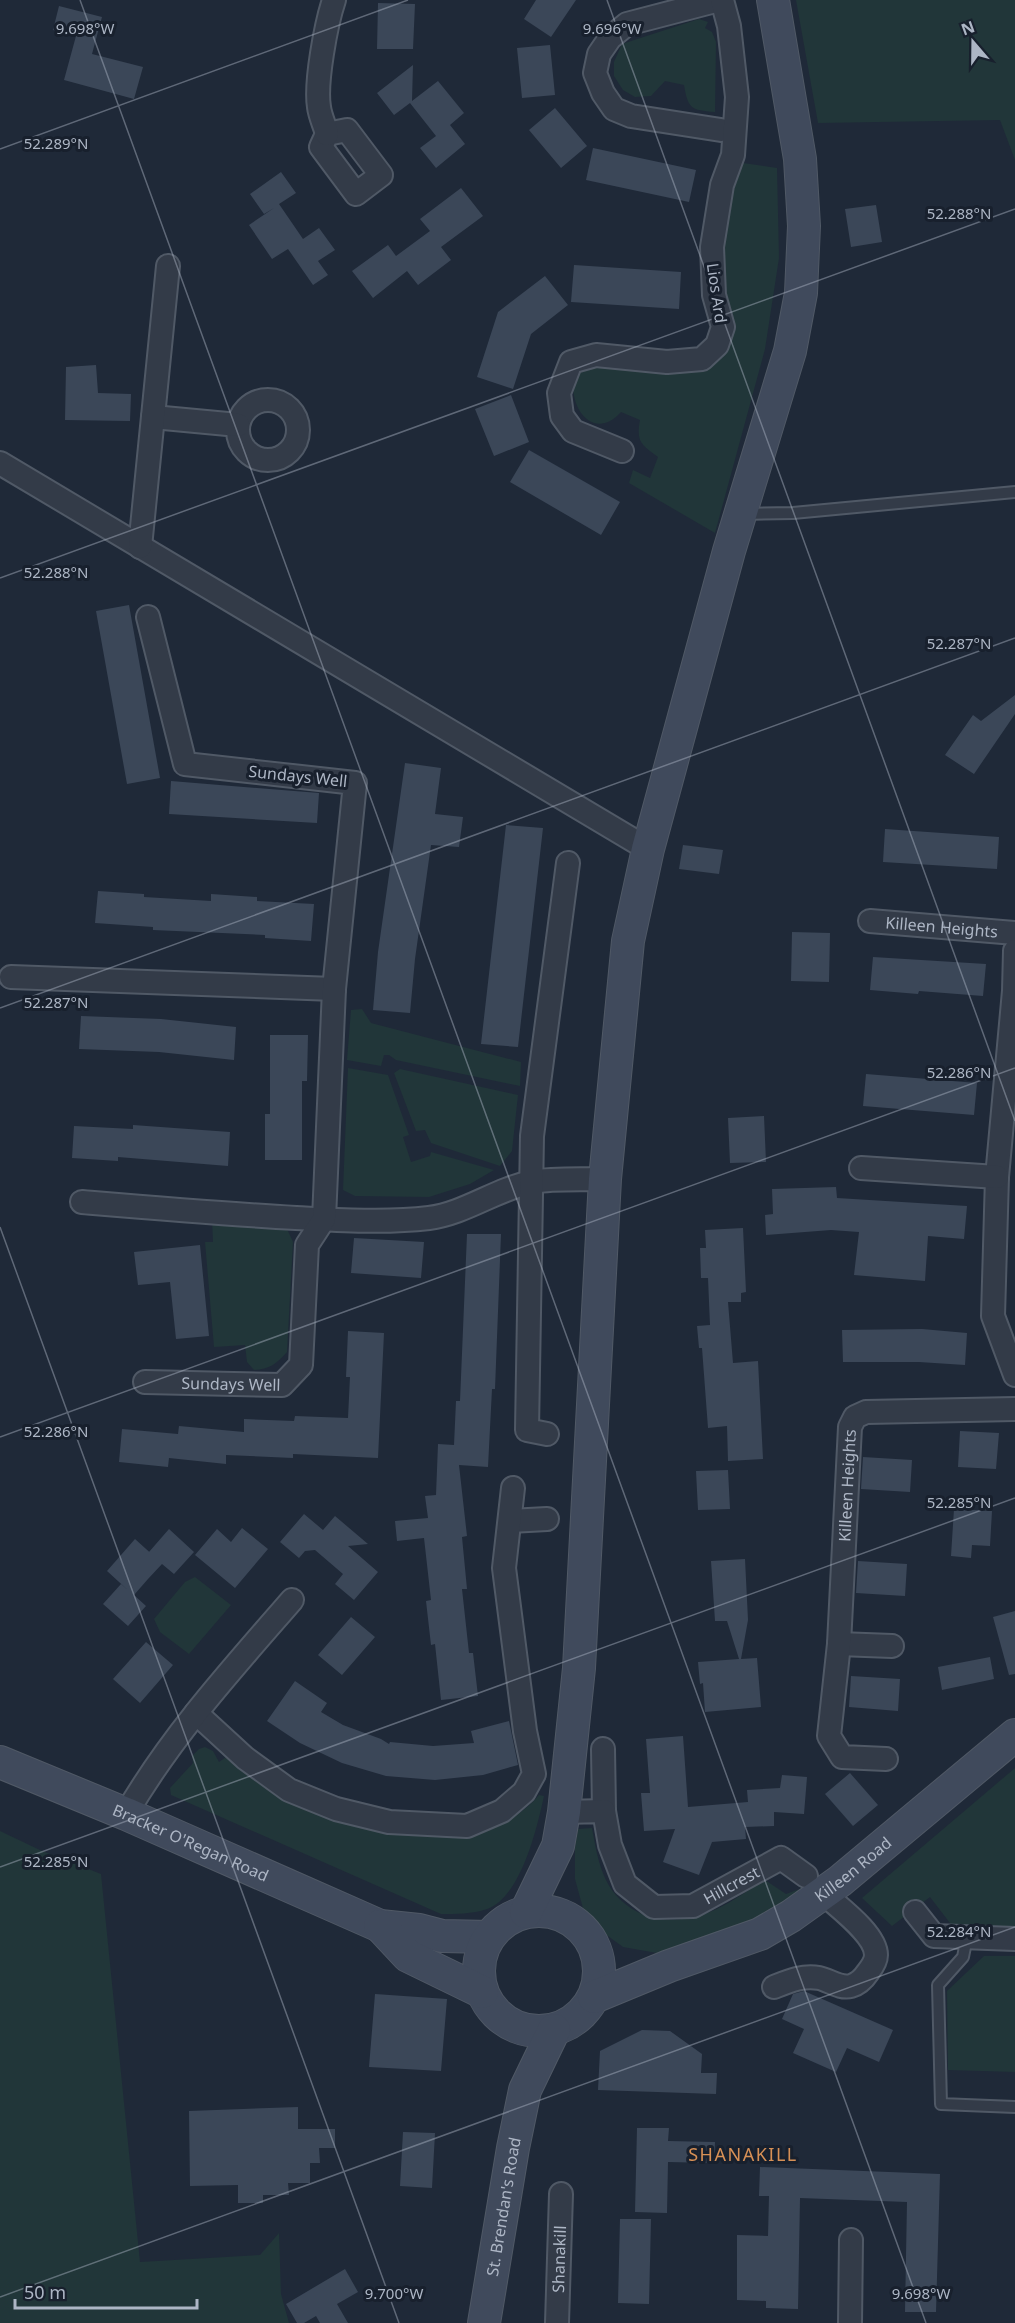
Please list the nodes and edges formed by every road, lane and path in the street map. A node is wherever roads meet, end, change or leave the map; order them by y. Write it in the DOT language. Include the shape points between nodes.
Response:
graph roads {
  1 [pos="334,0"];
  2 [pos="721,0"];
  3 [pos="773,0"];
  4 [pos="721,130"];
  5 [pos="327,134"];
  6 [pos="168,266"];
  7 [pos="153,417"];
  8 [pos="238,424"];
  9 [pos="622,451"];
  10 [pos="0,463"];
  11 [pos="1015,492"];
  12 [pos="740,515"];
  13 [pos="141,547"];
  14 [pos="148,617"];
  15 [pos="648,849"];
  16 [pos="568,863"];
  17 [pos="870,921"];
  18 [pos="1015,933"];
  19 [pos="1015,951"];
  20 [pos="11,977"];
  21 [pos="334,988"];
  22 [pos="1008,1117"];
  23 [pos="861,1168"];
  24 [pos="997,1177"];
  25 [pos="605,1179"];
  26 [pos="532,1182"];
  27 [pos="82,1203"];
  28 [pos="324,1219"];
  29 [pos="1013,1365"];
  30 [pos="145,1382"];
  31 [pos="1015,1409"];
  32 [pos="547,1434"];
  33 [pos="513,1488"];
  34 [pos="547,1519"];
  35 [pos="510,1521"];
  36 [pos="292,1600"];
  37 [pos="839,1644"];
  38 [pos="892,1646"];
  39 [pos="196,1713"];
  40 [pos="1015,1735"];
  41 [pos="603,1749"];
  42 [pos="886,1759"];
  43 [pos="0,1762"];
  44 [pos="604,1811"];
  45 [pos="564,1812"];
  46 [pos="126,1814"];
  47 [pos="558,1846"];
  48 [pos="814,1884"];
  49 [pos="526,1912"];
  50 [pos="915,1912"];
  51 [pos="568,1918"];
  52 [pos="380,1926"];
  53 [pos="489,1937"];
  54 [pos="967,1937"];
  55 [pos="1015,1939"];
  56 [pos="598,1956"];
  57 [pos="669,1966"];
  58 [pos="774,1987"];
  59 [pos="482,1992"];
  60 [pos="594,1996"];
  61 [pos="509,2024"];
  62 [pos="554,2030"];
  63 [pos="525,2090"];
  64 [pos="1015,2107"];
  65 [pos="561,2194"];
  66 [pos="850,2240"];
  67 [pos="484,2323"];
  68 [pos="557,2323"];
  69 [pos="850,2323"];
  1 -- 5 [label="street" via="319,106"];
  2 -- 4 [label="street" via="627,24 599,54 595,73 614,109 631,116 671,112"];
  2 -- 9 [label="street, Lios Ard" via="729,26 737,97 733,155 722,185 712,247 714,295 723,327 717,345 702,359 667,362 596,355 571,362 559,393 562,416 573,431"];
  3 -- 12 [label="main road" via="800,159 804,226 801,293 790,351"];
  6 -- 7 [label="street"];
  7 -- 8 [label="street"];
  7 -- 13 [label="street"];
  10 -- 13 [label="street"];
  11 -- 12 [label="lane"];
  12 -- 15 [label="main road"];
  13 -- 15 [label="street"];
  14 -- 21 [label="street, Sundays Well" via="185,764 355,783"];
  15 -- 25 [label="main road" via="628,941"];
  16 -- 26 [label="street" via="532,1136"];
  17 -- 18 [label="street, Killeen Heights"];
  19 -- 22 [label="street, Killeen Heights"];
  20 -- 21 [label="street"];
  21 -- 28 [label="street, Sundays Well"];
  22 -- 24 [label="street, Killeen Heights"];
  23 -- 24 [label="street"];
  24 -- 29 [label="street, Killeen Heights" via="993,1316"];
  25 -- 26 [label="street"];
  25 -- 45 [label="main road" via="579,1668"];
  26 -- 28 [label="street" via="465,1209 431,1217"];
  26 -- 32 [label="street" via="526,1430"];
  27 -- 28 [label="street"];
  28 -- 30 [label="street, Sundays Well" via="307,1245 301,1365 282,1385"];
  31 -- 37 [label="street, Killeen Heights" via="872,1411 860,1414 852,1422"];
  33 -- 35 [label="street"];
  34 -- 35 [label="street"];
  35 -- 39 [label="street" via="504,1568 534,1774 524,1792 502,1810 467,1826 389,1822 336,1809 289,1790 245,1758"];
  36 -- 39 [label="street"];
  37 -- 38 [label="street"];
  37 -- 42 [label="street, Killeen Heights" via="829,1736 842,1757"];
  39 -- 46 [label="street" via="153,1769"];
  40 -- 48 [label="main road, Killeen Road"];
  41 -- 44 [label="street, Hillcrest"];
  43 -- 46 [label="main road, Bracker O'Regan Road"];
  44 -- 45 [label="street"];
  44 -- 48 [label="street, Hillcrest" via="610,1845 625,1884 654,1906 693,1906 781,1858"];
  45 -- 47 [label="main road"];
  46 -- 52 [label="main road, Bracker O'Regan Road"];
  47 -- 49 [label="main road"];
  47 -- 51 [label="main road"];
  48 -- 57 [label="main road, Killeen Road" via="791,1916 760,1934"];
  48 -- 58 [label="street" via="870,1937 876,1958 864,1979 851,1986 806,1977"];
  49 -- 51 [label="main road" via="547,1911"];
  49 -- 53 [label="main road" via="508,1919"];
  50 -- 54 [label="street" via="934,1936"];
  51 -- 56 [label="main road" via="586,1933"];
  52 -- 53 [label="main road, Bracker O'Regan Road" via="442,1936"];
  52 -- 59 [label="main road, Bracker O'Regan Road" via="408,1956"];
  53 -- 59 [label="main road" via="479,1962"];
  54 -- 55 [label="street"];
  54 -- 64 [label="lane" via="963,1957 938,1985 941,2104"];
  56 -- 57 [label="main road"];
  56 -- 60 [label="main road"];
  57 -- 60 [label="main road, Killeen Road"];
  59 -- 61 [label="main road" via="490,2007"];
  60 -- 62 [label="main road" via="583,2013"];
  61 -- 62 [label="main road" via="530,2031"];
  61 -- 63 [label="main road"];
  62 -- 63 [label="main road"];
  63 -- 67 [label="main road, St. Brendan's Road"];
  65 -- 68 [label="street, Shanakill"];
  66 -- 69 [label="street"];
}
